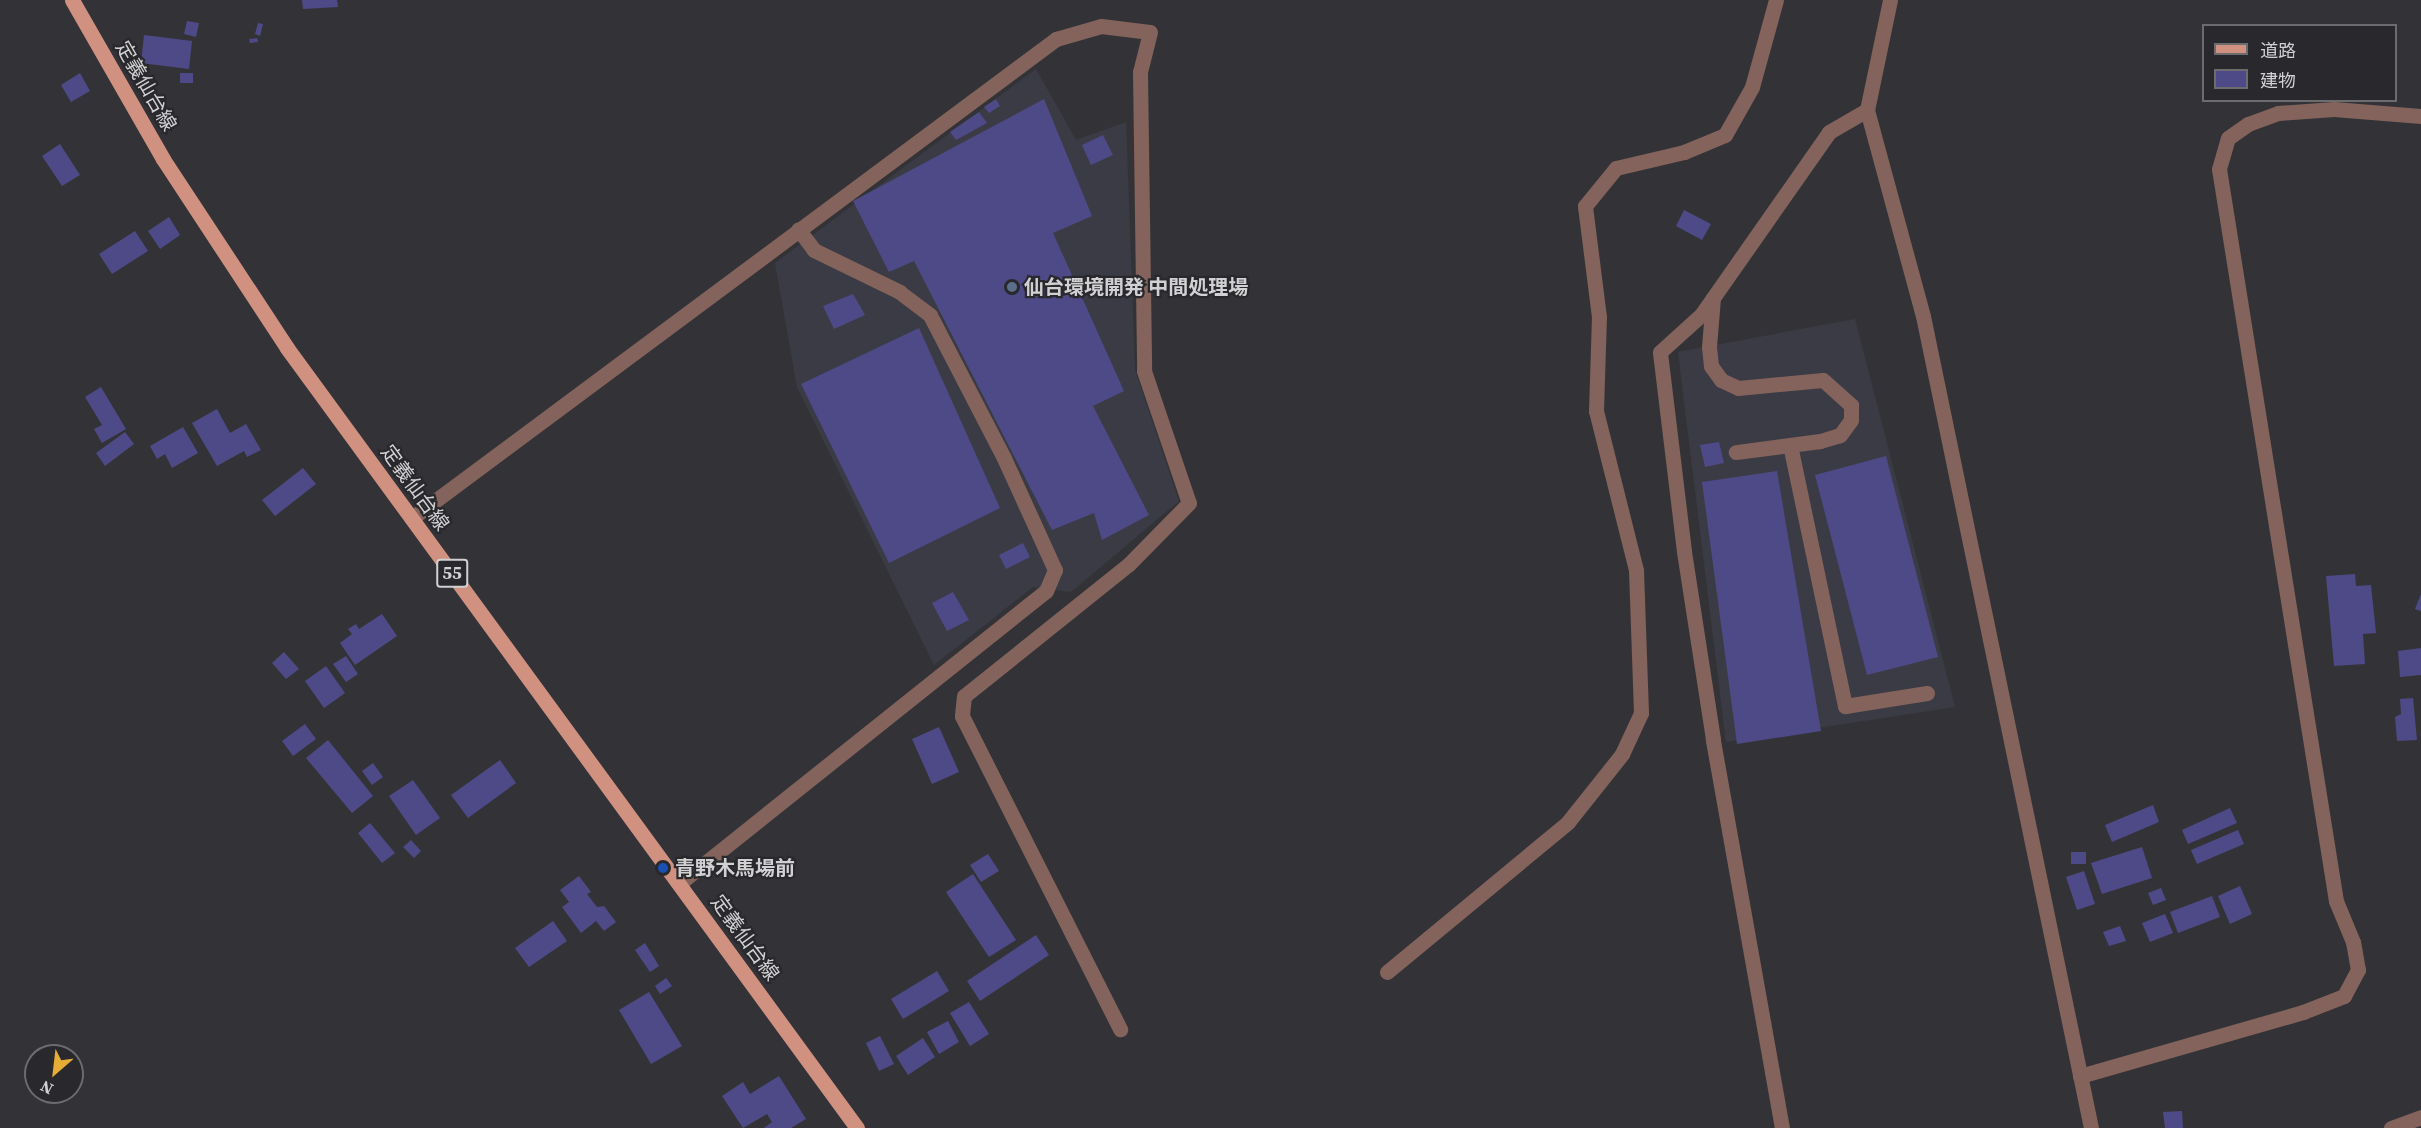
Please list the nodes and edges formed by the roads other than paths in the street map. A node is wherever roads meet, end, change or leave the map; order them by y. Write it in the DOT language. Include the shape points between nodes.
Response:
graph roads {
  1 [pos="72,0"];
  2 [pos="1776,0"];
  3 [pos="1890,0"];
  4 [pos="1867,110"];
  5 [pos="2421,117"];
  6 [pos="798,229"];
  7 [pos="1713,298"];
  8 [pos="1790,445"];
  9 [pos="1736,452"];
  10 [pos="411,518"];
  11 [pos="1927,693"];
  12 [pos="680,884"];
  13 [pos="1387,972"];
  14 [pos="1120,1029"];
  15 [pos="2080,1076"];
  16 [pos="2421,1117"];
  17 [pos="2403,1126"];
  18 [pos="857,1128"];
  19 [pos="1782,1128"];
  20 [pos="2091,1128"];
  1 -- 10 [label="main road, 定義仙台線 / 55" via="164,159 249,291"];
  2 -- 13 [label="street" via="1752,87 1725,135 1684,152 1616,168 1585,206 1599,317 1596,411 1636,570 1641,713 1622,754 1568,822"];
  3 -- 4 [label="street"];
  4 -- 7 [label="street" via="1829,132"];
  4 -- 15 [label="street" via="1923,316"];
  5 -- 15 [label="street" via="2334,109 2278,113 2248,124 2228,138 2219,169 2336,901 2353,942 2358,969 2344,996 2324,1004"];
  6 -- 10 [label="street"];
  6 -- 12 [label="street" via="814,250 900,292 930,315 1004,458 1055,570 1046,591"];
  6 -- 14 [label="street" via="1056,39 1101,26 1150,32 1140,72 1144,372 1189,503 1129,564 964,696 962,716"];
  7 -- 8 [label="street" via="1709,347 1711,366 1721,380 1738,388 1823,381 1851,405 1851,420 1840,435"];
  7 -- 19 [label="street" via="1701,315 1660,352 1684,550 1713,739"];
  8 -- 9 [label="street"];
  8 -- 11 [label="street" via="1845,706"];
  10 -- 12 [label="main road, 定義仙台線 / 55"];
  12 -- 18 [label="main road, 定義仙台線 / 55"];
  15 -- 20 [label="street"];
  16 -- 17 [label="street"];
}
